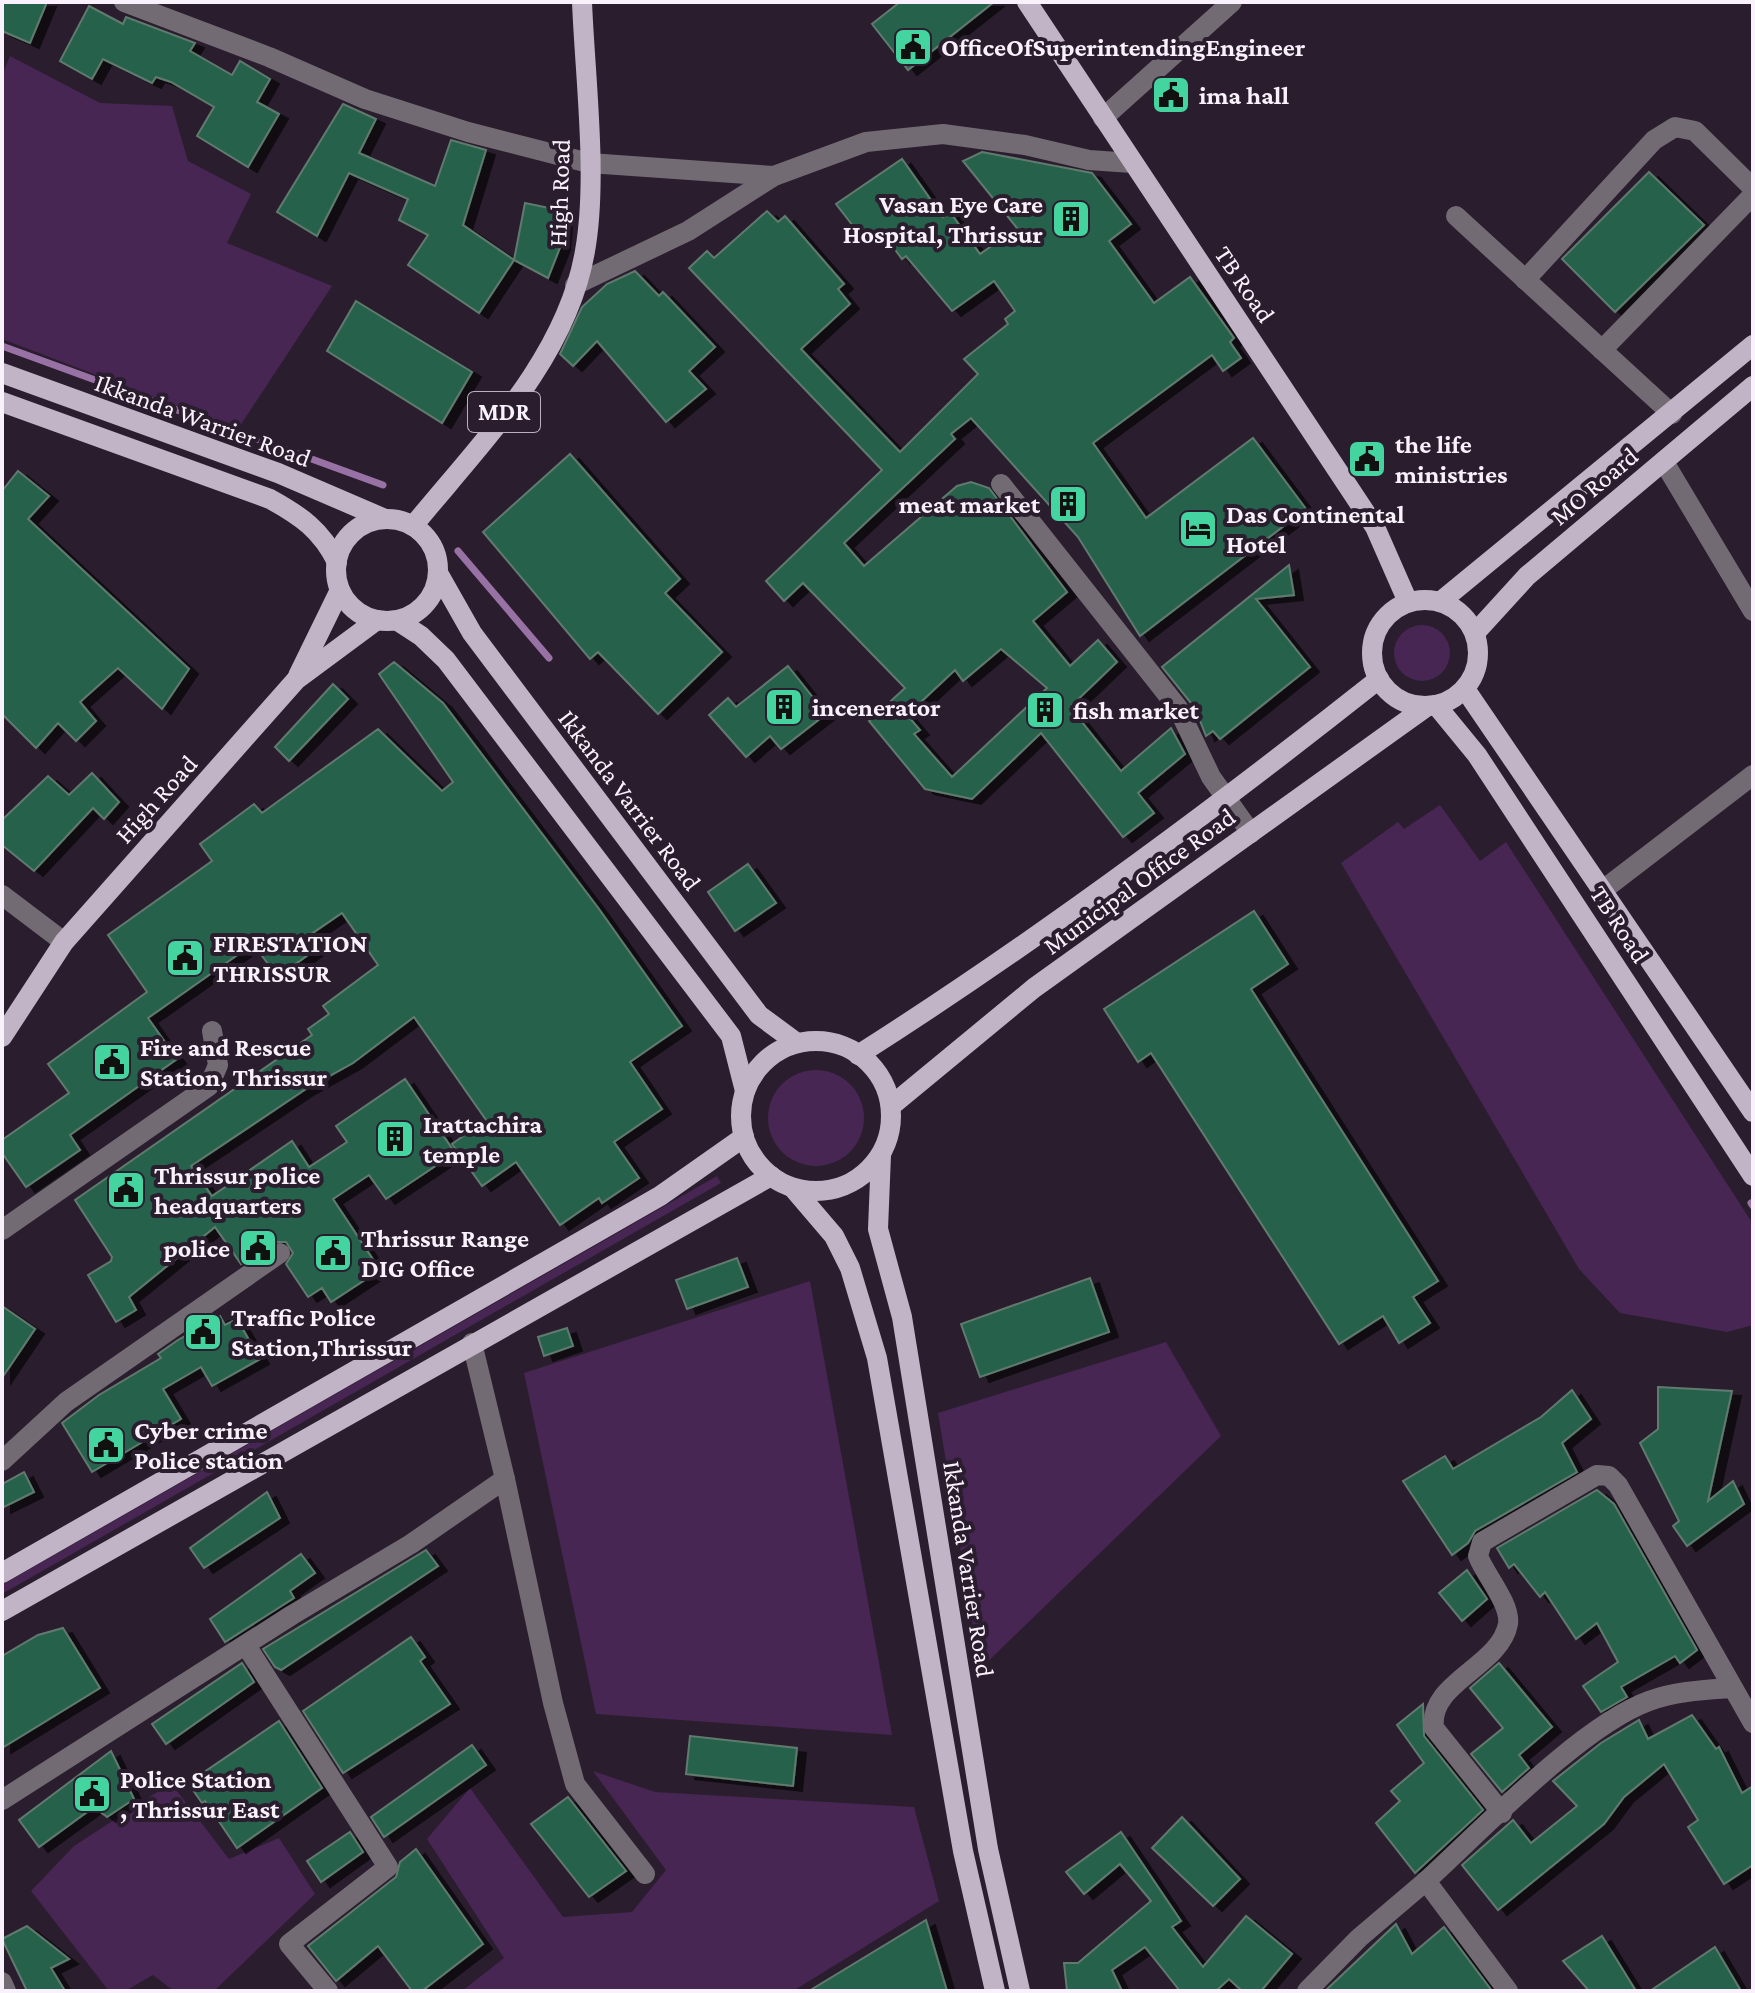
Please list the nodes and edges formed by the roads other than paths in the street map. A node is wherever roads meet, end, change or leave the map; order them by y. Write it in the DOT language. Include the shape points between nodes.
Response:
graph roads {
  1 [pos="124,2"];
  2 [pos="582,2"];
  3 [pos="1027,2"];
  4 [pos="1232,2"];
  5 [pos="1103,118"];
  6 [pos="589,163"];
  7 [pos="1132,163"];
  8 [pos="774,176"];
  9 [pos="1753,188"];
  10 [pos="1753,195"];
  11 [pos="1456,216"];
  12 [pos="1525,280"];
  13 [pos="575,285"];
  14 [pos="1753,345"];
  15 [pos="1602,350"];
  16 [pos="2,373"];
  17 [pos="1753,386"];
  18 [pos="2,402"];
  19 [pos="1672,414"];
  20 [pos="1664,462"];
  21 [pos="1001,484"];
  22 [pos="385,519"];
  23 [pos="413,526"];
  24 [pos="337,562"];
  25 [pos="438,573"];
  26 [pos="340,590"];
  27 [pos="1408,602"];
  28 [pos="1440,602"];
  29 [pos="1753,611"];
  30 [pos="377,620"];
  31 [pos="398,621"];
  32 [pos="1475,633"];
  33 [pos="1379,679"];
  34 [pos="296,680"];
  35 [pos="1465,689"];
  36 [pos="1431,706"];
  37 [pos="1753,775"];
  38 [pos="1227,797"];
  39 [pos="1251,833"];
  40 [pos="1603,890"];
  41 [pos="2,895"];
  42 [pos="64,942"];
  43 [pos="212,1031"];
  44 [pos="2,1037"];
  45 [pos="797,1043"];
  46 [pos="858,1055"];
  47 [pos="745,1091"];
  48 [pos="891,1106"];
  49 [pos="1753,1112"];
  50 [pos="744,1137"];
  51 [pos="881,1155"];
  52 [pos="771,1176"];
  53 [pos="1753,1176"];
  54 [pos="793,1188"];
  55 [pos="2,1230"];
  56 [pos="280,1253"];
  57 [pos="472,1343"];
  58 [pos="2,1461"];
  59 [pos="505,1479"];
  60 [pos="2,1573"];
  61 [pos="2,1611"];
  62 [pos="247,1647"];
  63 [pos="1733,1688"];
  64 [pos="1753,1723"];
  65 [pos="2,1800"];
  66 [pos="1502,1813"];
  67 [pos="645,1874"];
  68 [pos="1426,1881"];
  69 [pos="2,1982"];
  70 [pos="6,1991"];
  71 [pos="328,1991"];
  72 [pos="995,1991"];
  73 [pos="1020,1991"];
  74 [pos="1307,1991"];
  75 [pos="1508,1991"];
  1 -- 6 [label="street" via="365,99"];
  2 -- 6 [label="main road, High Road / MDR"];
  3 -- 5 [label="main road, TB Road"];
  4 -- 5 [label="street"];
  5 -- 7 [label="main road, TB Road"];
  6 -- 8 [label="street"];
  6 -- 13 [label="main road, High Road / MDR" via="585,250"];
  7 -- 8 [label="street" via="943,134 866,142"];
  7 -- 27 [label="main road, TB Road" via="1375,527"];
  8 -- 13 [label="street" via="688,231"];
  9 -- 12 [label="street" via="1695,131 1675,127 1654,140"];
  10 -- 15 [label="street"];
  11 -- 12 [label="street"];
  12 -- 15 [label="street"];
  13 -- 23 [label="main road, High Road / MDR" via="529,381"];
  14 -- 19 [label="main road"];
  15 -- 19 [label="street"];
  16 -- 22 [label="main road, Ikkanda Warrier Road" via="278,473"];
  17 -- 20 [label="main road, MO Roard"];
  18 -- 24 [label="main road, Ikkanda Warrier Road" via="270,499 305,518 326,539"];
  19 -- 28 [label="main road"];
  20 -- 29 [label="street"];
  20 -- 32 [label="main road, MO Roard" via="1527,576"];
  21 -- 38 [label="street" via="1178,708 1211,777"];
  22 -- 23 [label="main road"];
  22 -- 24 [label="main road" via="359,528"];
  23 -- 25 [label="main road" via="432,546"];
  24 -- 26 [label="main road"];
  25 -- 31 [label="main road" via="426,603"];
  25 -- 45 [label="main road, Ikkanda Varrier Road" via="472,633 759,1015"];
  26 -- 30 [label="main road" via="358,611"];
  26 -- 34 [label="main road"];
  27 -- 28 [label="main road"];
  27 -- 33 [label="main road" via="1380,623 1373,639 1371,656"];
  28 -- 32 [label="main road" via="1455,609"];
  30 -- 31 [label="main road"];
  30 -- 34 [label="main road, High Road"];
  31 -- 47 [label="main road" via="446,660 731,1036"];
  32 -- 35 [label="main road" via="1478,662"];
  33 -- 36 [label="main road" via="1398,700"];
  33 -- 38 [label="main road"];
  34 -- 42 [label="main road, High Road"];
  35 -- 36 [label="main road"];
  35 -- 40 [label="main road"];
  36 -- 39 [label="main road, Municipal Office Road"];
  36 -- 53 [label="main road, TB Road" via="1477,755"];
  37 -- 40 [label="street"];
  38 -- 39 [label="street"];
  38 -- 46 [label="main road" via="1010,955"];
  39 -- 48 [label="main road, Municipal Office Road" via="1034,988"];
  40 -- 49 [label="main road"];
  41 -- 42 [label="street"];
  42 -- 44 [label="main road, High Road"];
  43 -- 55 [label="street" via="218,1065 209,1086"];
  45 -- 46 [label="main road" via="837,1044"];
  45 -- 47 [label="main road" via="766,1061"];
  46 -- 48 [label="main road" via="884,1083"];
  47 -- 50 [label="main road"];
  48 -- 51 [label="main road" via="890,1132"];
  50 -- 52 [label="main road"];
  50 -- 60 [label="main road" via="660,1196"];
  51 -- 54 [label="main road" via="843,1187 818,1192"];
  51 -- 73 [label="main road, Ikkanda Varrier Road" via="878,1229 902,1317 988,1849"];
  52 -- 54 [label="main road"];
  52 -- 57 [label="main road"];
  54 -- 72 [label="main road, Ikkanda Varrier Road" via="834,1236 877,1358 963,1851"];
  56 -- 58 [label="street" via="66,1402"];
  57 -- 59 [label="street"];
  57 -- 61 [label="main road"];
  59 -- 62 [label="street"];
  59 -- 67 [label="street" via="575,1784"];
  62 -- 65 [label="street"];
  62 -- 71 [label="street" via="388,1867 289,1944"];
  63 -- 64 [label="street"];
  63 -- 66 [label="street" via="1647,1701 1564,1757"];
  63 -- 66 [label="street" via="1618,1485 1609,1476 1597,1475 1482,1542 1478,1556 1506,1609 1508,1624 1432,1716 1434,1728"];
  66 -- 68 [label="street"];
  68 -- 74 [label="street"];
  68 -- 75 [label="street"];
  69 -- 70 [label="street"];
}
